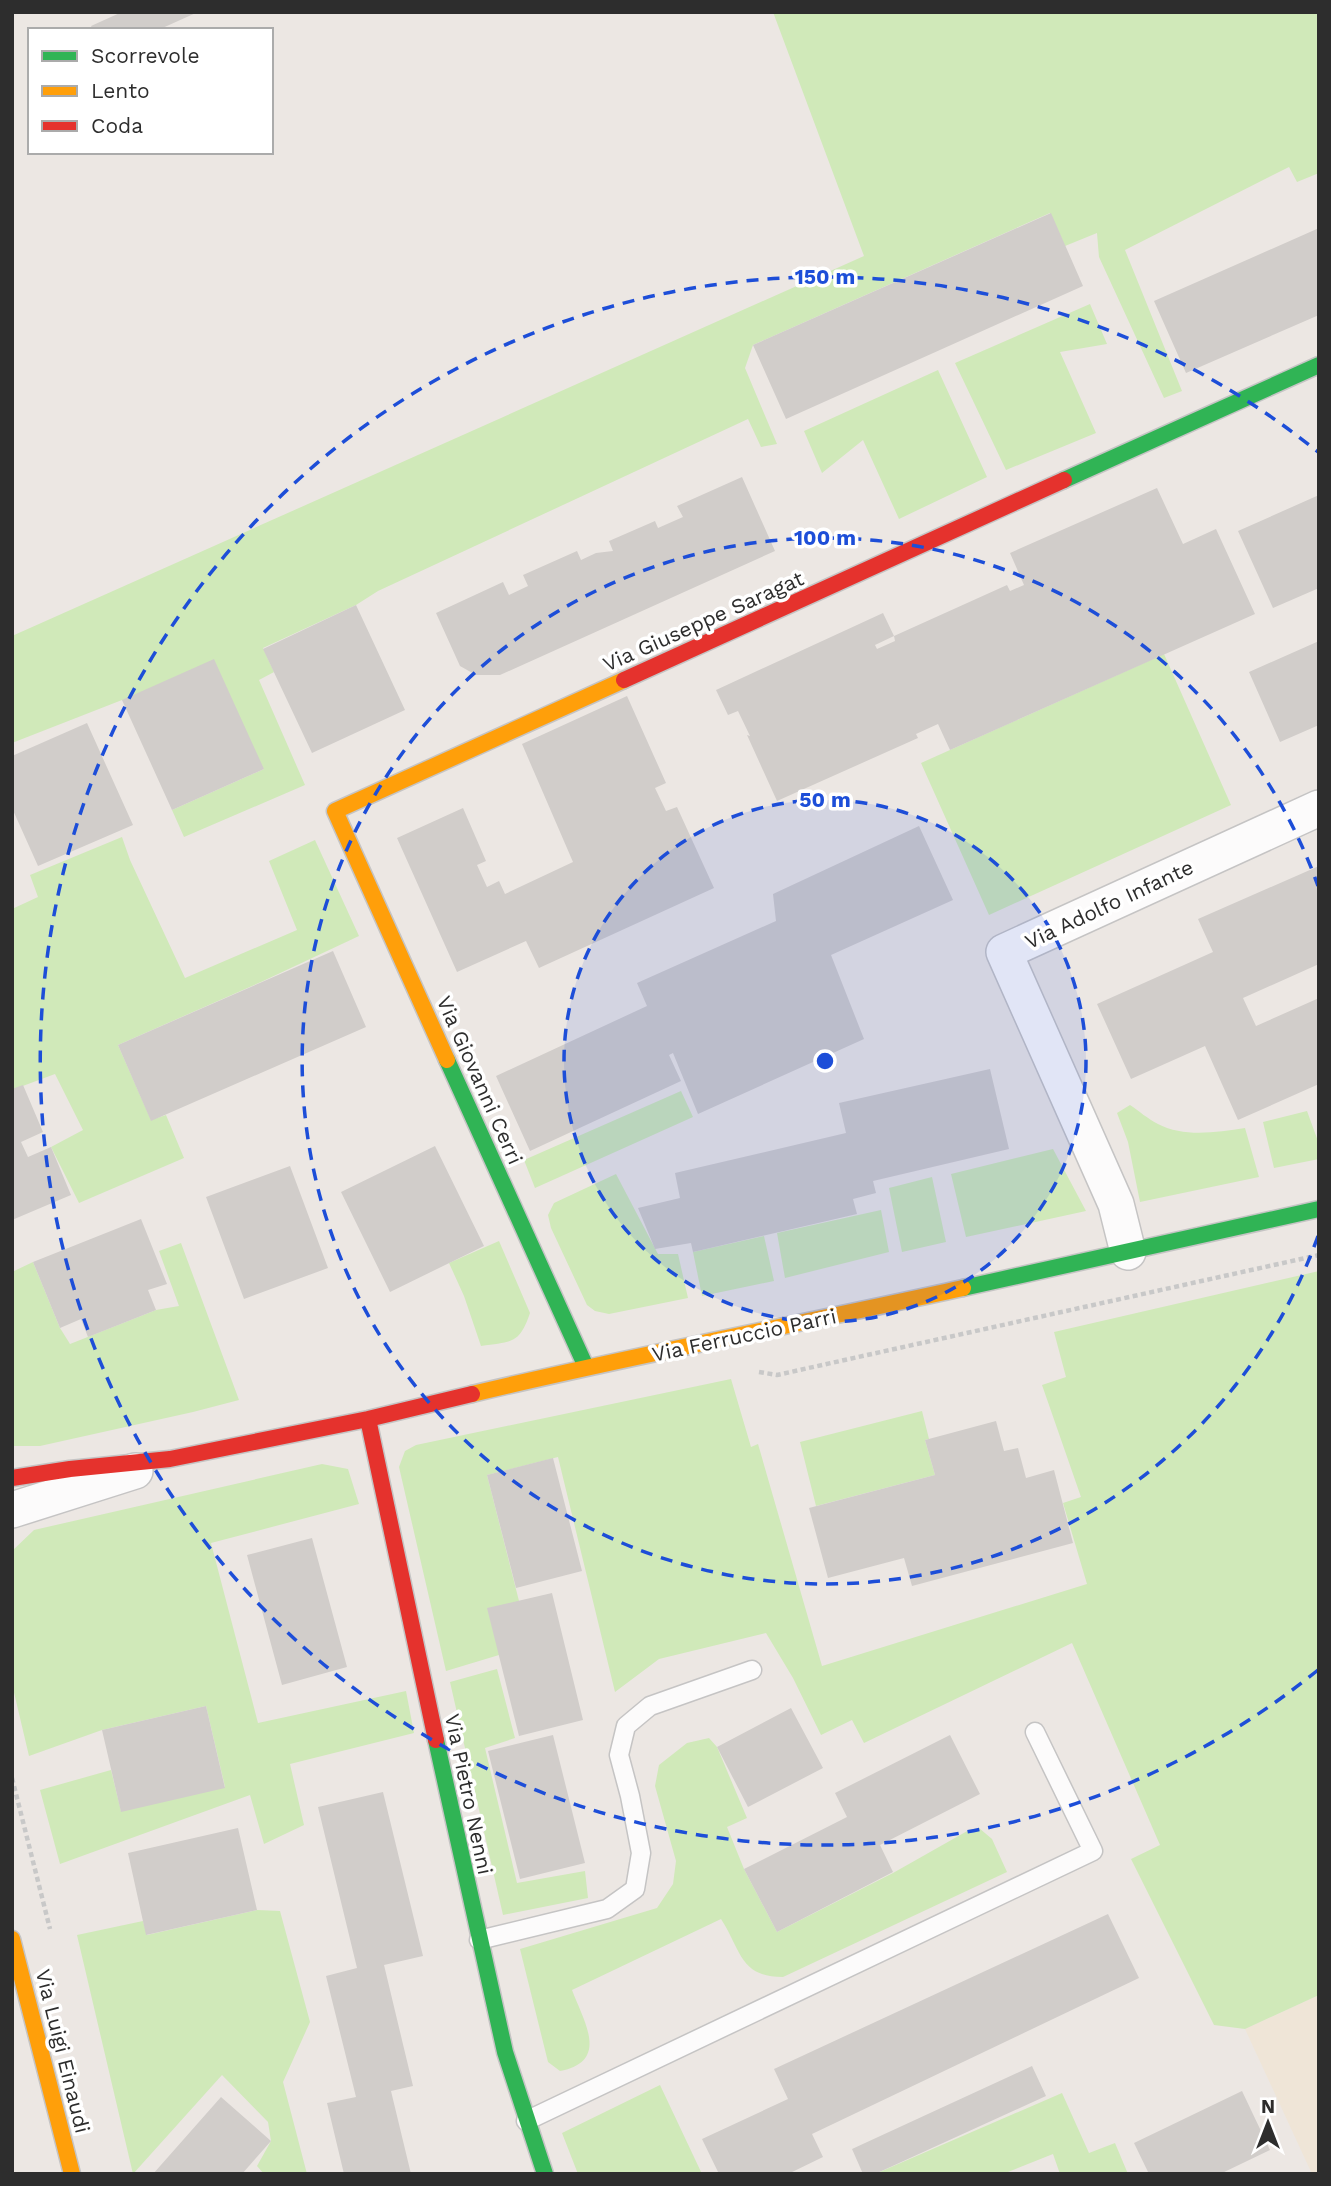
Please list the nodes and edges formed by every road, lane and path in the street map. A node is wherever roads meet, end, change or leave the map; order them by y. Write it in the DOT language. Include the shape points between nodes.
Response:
graph roads {
  1 [pos="1319,365"];
  2 [pos="1319,808"];
  3 [pos="335,811"];
  4 [pos="1319,1209"];
  5 [pos="1128,1252"];
  6 [pos="586,1367"];
  7 [pos="368,1419"];
  8 [pos="170,1459"];
  9 [pos="12,1478"];
  10 [pos="12,1510"];
  11 [pos="752,1670"];
  12 [pos="1035,1732"];
  13 [pos="12,1939"];
  14 [pos="479,1940"];
  15 [pos="22,2018"];
  16 [pos="526,2121"];
  17 [pos="72,2174"];
  18 [pos="545,2174"];
  1 -- 3 [label="street, Via Giuseppe Saragat"];
  2 -- 5 [label="street, Via Adolfo Infante" via="1004,952 1116,1204"];
  3 -- 6 [label="street, Via Giovanni Cerri"];
  4 -- 5 [label="street, Via Ferruccio Parri"];
  5 -- 6 [label="street, Via Ferruccio Parri"];
  6 -- 7 [label="street, Via Ferruccio Parri"];
  7 -- 8 [label="street, Via Ferruccio Parri"];
  7 -- 14 [label="street, Via Pietro Nenni"];
  8 -- 9 [label="street, Via Ferruccio Parri"];
  8 -- 10 [label="street, Via Ferruccio Parri"];
  11 -- 14 [label="lane" via="650,1706 626,1726 619,1755 641,1853 635,1889 607,1909"];
  12 -- 16 [label="lane" via="1093,1851"];
  13 -- 15 [label="street, Via Luigi Einaudi"];
  14 -- 16 [label="street, Via Pietro Nenni"];
  15 -- 17 [label="street, Via Luigi Einaudi"];
  16 -- 18 [label="street, Via Pietro Nenni"];
}
